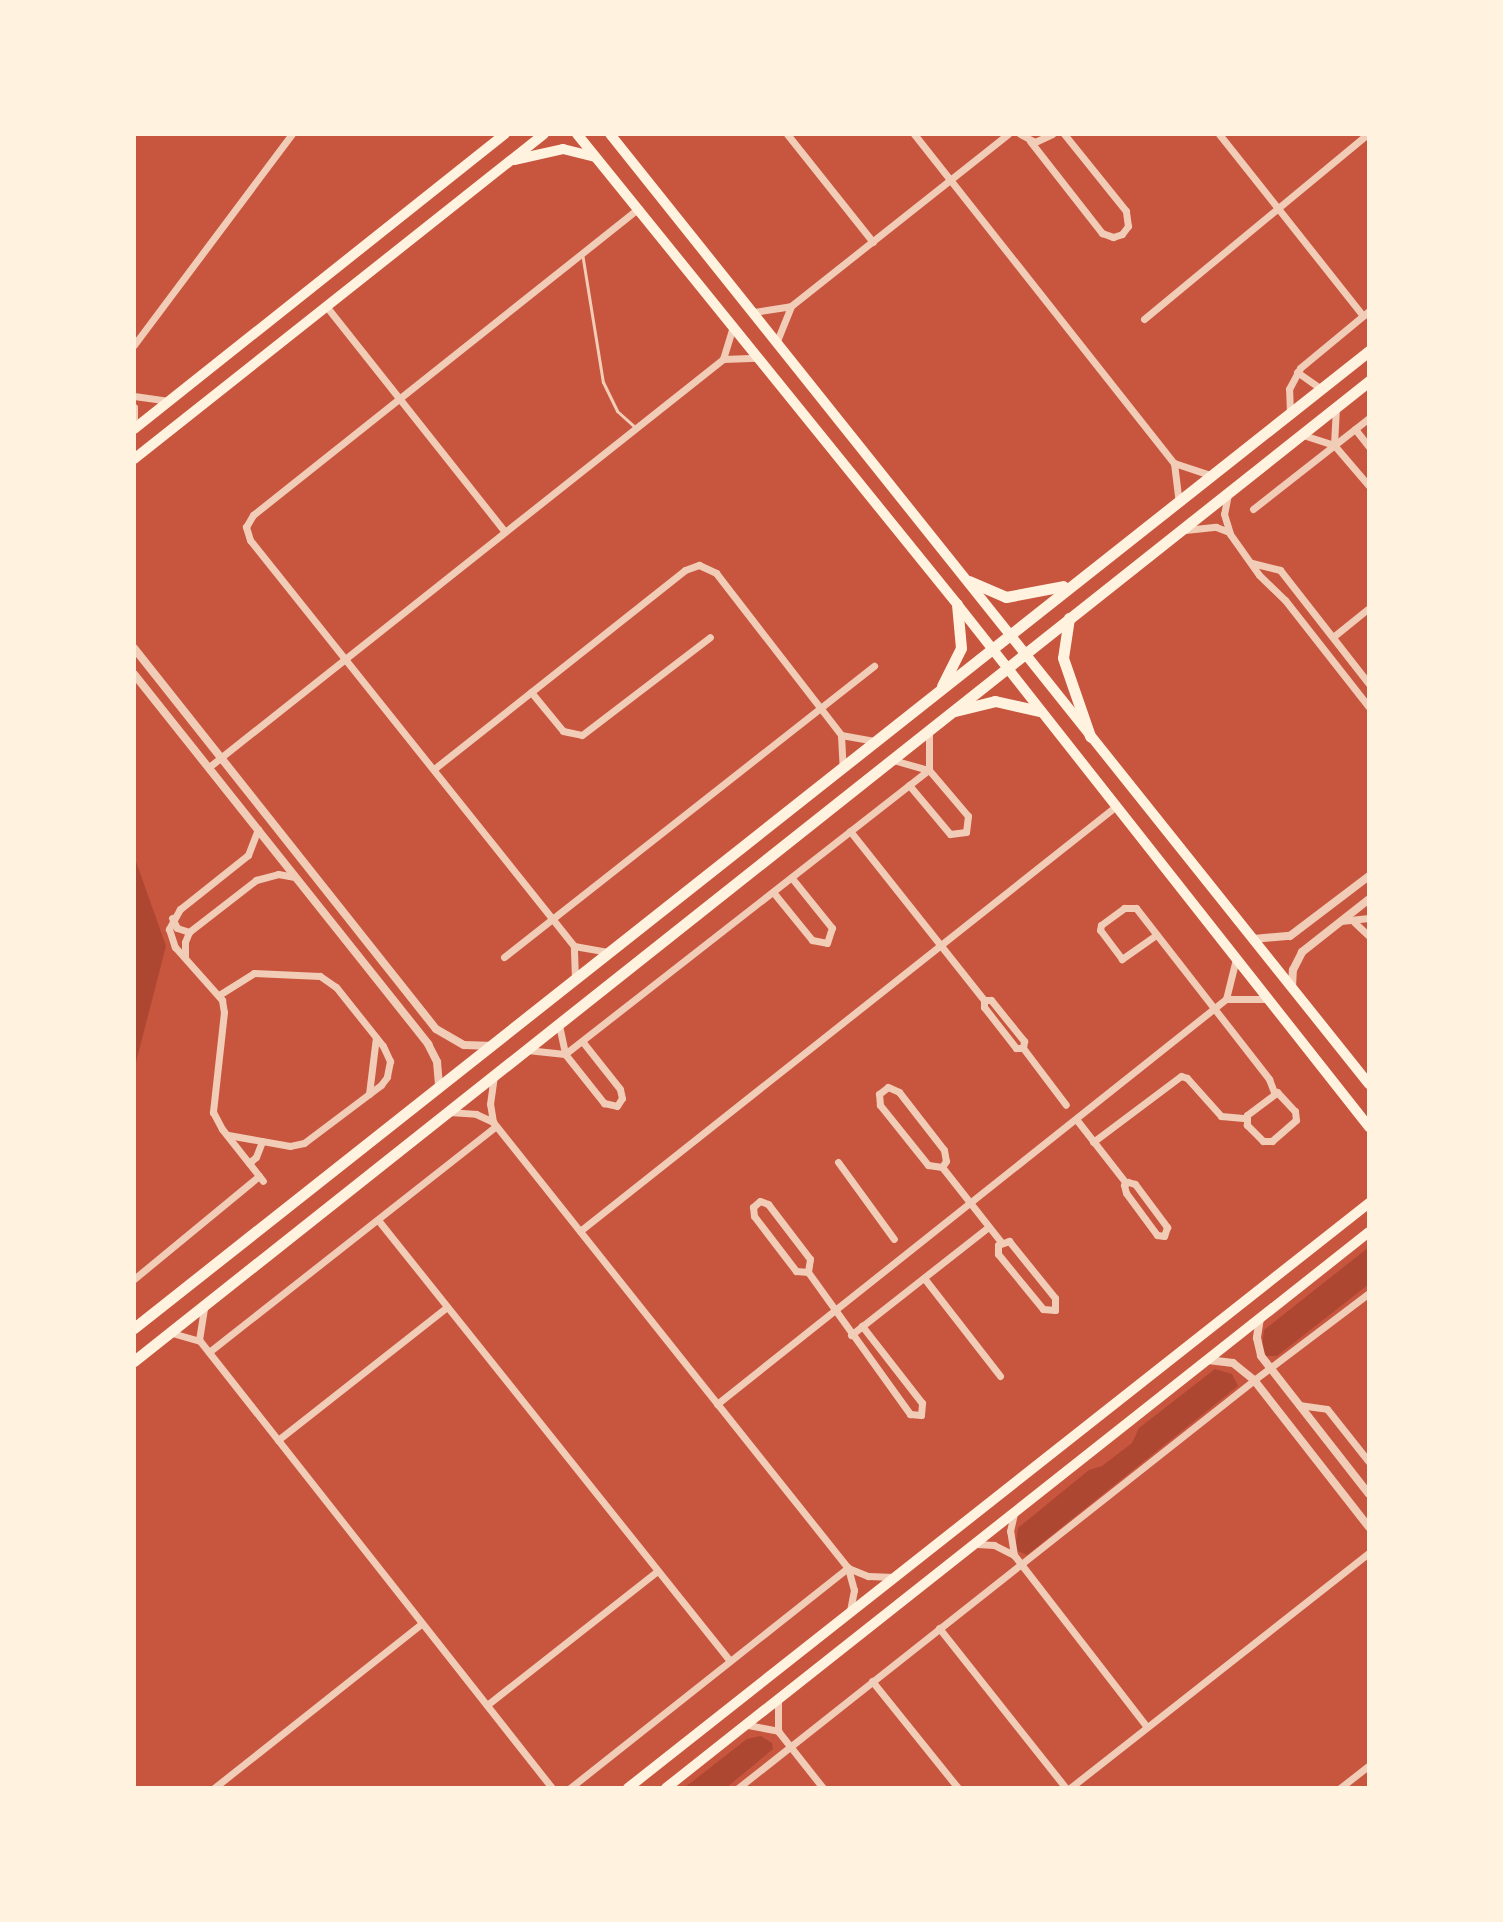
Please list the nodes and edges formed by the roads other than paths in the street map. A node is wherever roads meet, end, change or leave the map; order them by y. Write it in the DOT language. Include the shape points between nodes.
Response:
graph roads {
  1 [pos="292,134"];
  2 [pos="544,134"];
  3 [pos="577,134"];
  4 [pos="610,134"];
  5 [pos="620,134"];
  6 [pos="787,134"];
  7 [pos="914,134"];
  8 [pos="1008,134"];
  9 [pos="1020,134"];
  10 [pos="1052,134"];
  11 [pos="1064,134"];
  12 [pos="1219,134"];
  13 [pos="1368,134"];
  14 [pos="504,135"];
  15 [pos="1030,141"];
  16 [pos="623,148"];
  17 [pos="598,158"];
  18 [pos="508,161"];
  19 [pos="950,180"];
  20 [pos="639,208"];
  21 [pos="1278,208"];
  22 [pos="873,242"];
  23 [pos="582,253"];
  24 [pos="326,306"];
  25 [pos="791,306"];
  26 [pos="754,312"];
  27 [pos="1366,313"];
  28 [pos="1144,319"];
  29 [pos="733,325"];
  30 [pos="777,341"];
  31 [pos="134,345"];
  32 [pos="1369,351"];
  33 [pos="759,358"];
  34 [pos="723,359"];
  35 [pos="1297,372"];
  36 [pos="1369,381"];
  37 [pos="1321,389"];
  38 [pos="134,396"];
  39 [pos="399,398"];
  40 [pos="169,401"];
  41 [pos="134,407"];
  42 [pos="1336,407"];
  43 [pos="1290,414"];
  44 [pos="134,418"];
  45 [pos="1369,418"];
  46 [pos="636,428"];
  47 [pos="134,429"];
  48 [pos="1355,429"];
  49 [pos="1301,435"];
  50 [pos="1334,445"];
  51 [pos="1369,447"];
  52 [pos="134,459"];
  53 [pos="1174,463"];
  54 [pos="1213,476"];
  55 [pos="1369,486"];
  56 [pos="1228,494"];
  57 [pos="1179,502"];
  58 [pos="1253,509"];
  59 [pos="1183,530"];
  60 [pos="505,532"];
  61 [pos="1229,532"];
  62 [pos="1250,562"];
  63 [pos="1277,568"];
  64 [pos="1263,579"];
  65 [pos="969,581"];
  66 [pos="1073,582"];
  67 [pos="957,604"];
  68 [pos="1369,608"];
  69 [pos="1069,618"];
  70 [pos="1010,634"];
  71 [pos="710,637"];
  72 [pos="1333,637"];
  73 [pos="134,648"];
  74 [pos="991,650"];
  75 [pos="1025,653"];
  76 [pos="346,658"];
  77 [pos="874,666"];
  78 [pos="1005,669"];
  79 [pos="134,674"];
  80 [pos="1369,684"];
  81 [pos="531,692"];
  82 [pos="938,694"];
  83 [pos="819,706"];
  84 [pos="1369,707"];
  85 [pos="1039,711"];
  86 [pos="951,713"];
  87 [pos="929,731"];
  88 [pos="841,735"];
  89 [pos="1090,736"];
  90 [pos="878,741"];
  91 [pos="221,758"];
  92 [pos="893,760"];
  93 [pos="209,767"];
  94 [pos="434,769"];
  95 [pos="843,769"];
  96 [pos="929,770"];
  97 [pos="909,785"];
  98 [pos="1115,807"];
  99 [pos="258,829"];
  100 [pos="850,831"];
  101 [pos="1369,876"];
  102 [pos="791,877"];
  103 [pos="296,878"];
  104 [pos="773,892"];
  105 [pos="1369,899"];
  106 [pos="172,918"];
  107 [pos="1369,918"];
  108 [pos="552,919"];
  109 [pos="1341,921"];
  110 [pos="1354,922"];
  111 [pos="189,932"];
  112 [pos="1156,935"];
  113 [pos="1369,936"];
  114 [pos="1253,939"];
  115 [pos="574,946"];
  116 [pos="941,946"];
  117 [pos="610,952"];
  118 [pos="185,956"];
  119 [pos="504,957"];
  120 [pos="1236,959"];
  121 [pos="575,980"];
  122 [pos="1292,988"];
  123 [pos="219,995"];
  124 [pos="1226,999"];
  125 [pos="1266,999"];
  126 [pos="1214,1009"];
  127 [pos="559,1025"];
  128 [pos="376,1037"];
  129 [pos="582,1041"];
  130 [pos="493,1045"];
  131 [pos="526,1050"];
  132 [pos="565,1054"];
  133 [pos="494,1077"];
  134 [pos="1369,1084"];
  135 [pos="439,1087"];
  136 [pos="1274,1092"];
  137 [pos="369,1094"];
  138 [pos="1066,1105"];
  139 [pos="449,1112"];
  140 [pos="1246,1118"];
  141 [pos="1076,1119"];
  142 [pos="495,1124"];
  143 [pos="1368,1128"];
  144 [pos="227,1135"];
  145 [pos="262,1141"];
  146 [pos="1093,1142"];
  147 [pos="838,1162"];
  148 [pos="249,1163"];
  149 [pos="942,1167"];
  150 [pos="1126,1183"];
  151 [pos="1369,1194"];
  152 [pos="1369,1203"];
  153 [pos="969,1204"];
  154 [pos="1359,1211"];
  155 [pos="378,1220"];
  156 [pos="988,1227"];
  157 [pos="580,1231"];
  158 [pos="1369,1232"];
  159 [pos="894,1239"];
  160 [pos="1001,1242"];
  161 [pos="808,1272"];
  162 [pos="924,1278"];
  163 [pos="134,1279"];
  164 [pos="1369,1293"];
  165 [pos="447,1307"];
  166 [pos="204,1308"];
  167 [pos="834,1311"];
  168 [pos="1260,1318"];
  169 [pos="862,1326"];
  170 [pos="134,1328"];
  171 [pos="169,1333"];
  172 [pos="851,1335"];
  173 [pos="199,1340"];
  174 [pos="209,1352"];
  175 [pos="1207,1360"];
  176 [pos="134,1361"];
  177 [pos="1269,1368"];
  178 [pos="1000,1376"];
  179 [pos="1254,1380"];
  180 [pos="717,1404"];
  181 [pos="1299,1405"];
  182 [pos="278,1440"];
  183 [pos="1369,1462"];
  184 [pos="1369,1494"];
  185 [pos="1014,1512"];
  186 [pos="1369,1527"];
  187 [pos="975,1544"];
  188 [pos="1369,1553"];
  189 [pos="1014,1555"];
  190 [pos="1020,1563"];
  191 [pos="848,1568"];
  192 [pos="657,1571"];
  193 [pos="894,1577"];
  194 [pos="850,1611"];
  195 [pos="422,1623"];
  196 [pos="939,1628"];
  197 [pos="730,1661"];
  198 [pos="872,1681"];
  199 [pos="779,1699"];
  200 [pos="487,1705"];
  201 [pos="746,1725"];
  202 [pos="1147,1727"];
  203 [pos="778,1731"];
  204 [pos="790,1746"];
  205 [pos="1369,1765"];
  206 [pos="1081,1785"];
  207 [pos="214,1788"];
  208 [pos="552,1788"];
  209 [pos="570,1788"];
  210 [pos="628,1788"];
  211 [pos="666,1788"];
  212 [pos="738,1788"];
  213 [pos="823,1788"];
  214 [pos="958,1788"];
  215 [pos="1068,1788"];
  216 [pos="1340,1788"];
  1 -- 31 [label="street"];
  2 -- 18 [label="main road"];
  3 -- 17 [label="main road"];
  4 -- 16 [label="main road"];
  5 -- 16 [label="main road"];
  6 -- 22 [label="street"];
  7 -- 19 [label="street"];
  8 -- 19 [label="street"];
  9 -- 15 [label="street"];
  10 -- 15 [label="street"];
  11 -- 15 [label="street" via="1126,211 1128,226 1122,234 1102,233"];
  12 -- 21 [label="street"];
  13 -- 21 [label="street"];
  14 -- 40 [label="main road"];
  16 -- 26 [label="main road"];
  17 -- 18 [label="main road" via="563,149"];
  17 -- 20 [label="main road"];
  18 -- 24 [label="main road"];
  19 -- 22 [label="street"];
  19 -- 53 [label="street"];
  20 -- 23 [label="street"];
  20 -- 29 [label="main road"];
  21 -- 27 [label="street"];
  21 -- 28 [label="street"];
  22 -- 25 [label="street"];
  23 -- 39 [label="street"];
  23 -- 46 [label="lane" via="603,382 617,411"];
  24 -- 39 [label="street"];
  24 -- 52 [label="main road"];
  25 -- 26 [label="street"];
  25 -- 30 [label="street"];
  26 -- 30 [label="main road"];
  27 -- 35 [label="street"];
  29 -- 33 [label="main road"];
  29 -- 34 [label="street"];
  30 -- 65 [label="main road"];
  32 -- 37 [label="highway"];
  33 -- 34 [label="street"];
  33 -- 67 [label="main road"];
  34 -- 46 [label="street"];
  35 -- 37 [label="street"];
  35 -- 43 [label="street"];
  36 -- 42 [label="highway"];
  37 -- 43 [label="highway"];
  38 -- 40 [label="street"];
  39 -- 60 [label="street"];
  39 -- 76 [label="street" via="253,515 246,527 250,540"];
  40 -- 47 [label="main road"];
  41 -- 44 [label="street"];
  42 -- 49 [label="highway"];
  42 -- 50 [label="street"];
  43 -- 54 [label="highway"];
  45 -- 48 [label="street"];
  46 -- 60 [label="street"];
  48 -- 50 [label="street"];
  48 -- 51 [label="street"];
  49 -- 50 [label="street"];
  49 -- 56 [label="highway"];
  50 -- 55 [label="street"];
  50 -- 58 [label="street"];
  53 -- 54 [label="street"];
  53 -- 57 [label="street"];
  54 -- 57 [label="highway"];
  56 -- 59 [label="highway"];
  56 -- 61 [label="street" via="1224,514"];
  57 -- 66 [label="highway"];
  59 -- 61 [label="street" via="1216,527"];
  59 -- 69 [label="highway"];
  60 -- 76 [label="street"];
  61 -- 62 [label="street"];
  62 -- 63 [label="street"];
  62 -- 64 [label="street"];
  63 -- 64 [label="street" via="1266,571"];
  63 -- 72 [label="street"];
  64 -- 84 [label="street"];
  65 -- 66 [label="highway" via="1006,597"];
  65 -- 70 [label="main road"];
  66 -- 70 [label="highway"];
  67 -- 74 [label="main road"];
  67 -- 82 [label="highway" via="960,653"];
  68 -- 72 [label="street"];
  69 -- 75 [label="highway"];
  69 -- 89 [label="highway" via="1063,658"];
  70 -- 74 [label="highway"];
  70 -- 75 [label="main road"];
  71 -- 81 [label="street" via="582,735 563,731"];
  72 -- 80 [label="street"];
  73 -- 91 [label="street"];
  74 -- 78 [label="main road"];
  74 -- 82 [label="highway"];
  75 -- 78 [label="highway"];
  75 -- 89 [label="main road"];
  76 -- 91 [label="street"];
  76 -- 94 [label="street"];
  77 -- 83 [label="street"];
  78 -- 85 [label="main road"];
  78 -- 86 [label="highway"];
  79 -- 93 [label="street"];
  81 -- 83 [label="street" via="685,570 699,565 716,573"];
  81 -- 94 [label="street"];
  82 -- 90 [label="highway"];
  83 -- 88 [label="street"];
  83 -- 108 [label="street"];
  85 -- 86 [label="highway" via="995,701"];
  85 -- 98 [label="main road"];
  86 -- 87 [label="highway"];
  87 -- 92 [label="highway"];
  87 -- 96 [label="street"];
  88 -- 90 [label="street"];
  88 -- 95 [label="street"];
  89 -- 114 [label="main road"];
  90 -- 95 [label="highway"];
  91 -- 93 [label="street"];
  91 -- 130 [label="street" via="436,1029 464,1045"];
  92 -- 96 [label="street"];
  92 -- 127 [label="highway"];
  93 -- 99 [label="street"];
  94 -- 108 [label="street"];
  95 -- 117 [label="highway"];
  96 -- 97 [label="street"];
  96 -- 97 [label="street" via="968,816 966,832 950,834"];
  97 -- 100 [label="street"];
  98 -- 116 [label="street"];
  98 -- 120 [label="main road"];
  99 -- 103 [label="street"];
  99 -- 106 [label="street" via="243,861"];
  100 -- 102 [label="street"];
  100 -- 116 [label="street"];
  101 -- 114 [label="street" via="1290,936"];
  102 -- 104 [label="street"];
  102 -- 104 [label="street" via="832,928 827,943 812,940"];
  103 -- 111 [label="street" via="261,877"];
  103 -- 135 [label="street" via="428,1044 437,1062"];
  104 -- 129 [label="street"];
  105 -- 109 [label="street"];
  106 -- 111 [label="street" via="177,928"];
  106 -- 118 [label="street" via="172,942"];
  107 -- 110 [label="street"];
  108 -- 115 [label="street"];
  108 -- 119 [label="street"];
  109 -- 110 [label="street"];
  109 -- 122 [label="street" via="1298,957"];
  110 -- 113 [label="street"];
  111 -- 118 [label="street"];
  112 -- 112 [label="street" via="1122,959 1100,930 1130,906"];
  112 -- 126 [label="street"];
  114 -- 122 [label="main road"];
  115 -- 117 [label="street"];
  115 -- 121 [label="street"];
  116 -- 138 [label="street" via="1024,1041 1023,1048"];
  116 -- 157 [label="street"];
  117 -- 121 [label="highway"];
  118 -- 123 [label="street"];
  120 -- 124 [label="street"];
  120 -- 125 [label="main road"];
  121 -- 130 [label="highway"];
  122 -- 134 [label="main road"];
  123 -- 128 [label="street" via="254,973 312,973 336,987"];
  123 -- 144 [label="street" via="224,1012 212,1106"];
  124 -- 125 [label="street"];
  124 -- 126 [label="street"];
  125 -- 143 [label="main road"];
  126 -- 136 [label="street"];
  126 -- 141 [label="street"];
  127 -- 131 [label="highway"];
  127 -- 132 [label="street"];
  128 -- 137 [label="street"];
  128 -- 137 [label="street" via="390,1067 384,1082"];
  129 -- 132 [label="street"];
  129 -- 132 [label="street" via="620,1089 617,1106 604,1103"];
  130 -- 135 [label="highway"];
  131 -- 132 [label="street"];
  131 -- 133 [label="highway"];
  133 -- 139 [label="highway"];
  133 -- 142 [label="street" via="490,1104"];
  135 -- 170 [label="highway"];
  136 -- 140 [label="street"];
  136 -- 140 [label="street" via="1295,1111 1292,1124 1266,1142 1259,1140"];
  137 -- 145 [label="street" via="304,1143"];
  139 -- 142 [label="street" via="476,1114"];
  139 -- 166 [label="highway"];
  140 -- 146 [label="street" via="1221,1116 1181,1076"];
  141 -- 146 [label="street"];
  141 -- 153 [label="street"];
  142 -- 155 [label="street"];
  142 -- 157 [label="street"];
  144 -- 145 [label="street"];
  144 -- 148 [label="street"];
  145 -- 148 [label="street"];
  146 -- 150 [label="street"];
  147 -- 159 [label="street"];
  148 -- 163 [label="street" via="261,1179"];
  149 -- 149 [label="street" via="944,1150 899,1092 883,1089 880,1105 928,1165"];
  149 -- 153 [label="street"];
  150 -- 150 [label="street" via="1135,1184 1167,1227 1164,1236 1157,1235 1126,1193"];
  151 -- 154 [label="main road"];
  152 -- 154 [label="main road"];
  153 -- 156 [label="street"];
  153 -- 167 [label="street"];
  154 -- 193 [label="main road"];
  155 -- 165 [label="street"];
  155 -- 174 [label="street"];
  156 -- 160 [label="street"];
  156 -- 162 [label="street"];
  157 -- 180 [label="street"];
  158 -- 168 [label="main road"];
  160 -- 160 [label="street" via="1013,1245 1055,1298 1055,1310 1043,1309 998,1254"];
  161 -- 161 [label="street" via="810,1259 768,1204 755,1203 754,1216 796,1271"];
  161 -- 167 [label="street"];
  162 -- 169 [label="street"];
  162 -- 178 [label="street"];
  164 -- 177 [label="street"];
  165 -- 182 [label="street"];
  165 -- 192 [label="street"];
  166 -- 171 [label="highway"];
  166 -- 173 [label="street"];
  167 -- 172 [label="street"];
  167 -- 180 [label="street"];
  168 -- 175 [label="main road"];
  168 -- 177 [label="street" via="1258,1344"];
  169 -- 172 [label="street"];
  169 -- 172 [label="street" via="922,1403 921,1415 910,1414"];
  171 -- 173 [label="street"];
  171 -- 176 [label="highway"];
  173 -- 174 [label="street"];
  174 -- 182 [label="street"];
  175 -- 179 [label="street" via="1233,1363"];
  175 -- 185 [label="main road"];
  177 -- 179 [label="street"];
  177 -- 181 [label="street"];
  179 -- 186 [label="street"];
  179 -- 190 [label="street"];
  180 -- 191 [label="street"];
  181 -- 183 [label="street" via="1327,1409"];
  181 -- 184 [label="street"];
  182 -- 195 [label="street"];
  185 -- 187 [label="main road"];
  185 -- 189 [label="street"];
  187 -- 189 [label="street" via="994,1545"];
  187 -- 199 [label="main road"];
  188 -- 202 [label="street"];
  189 -- 190 [label="street"];
  190 -- 196 [label="street"];
  190 -- 202 [label="street"];
  191 -- 193 [label="street" via="868,1576"];
  191 -- 194 [label="street" via="854,1590"];
  191 -- 197 [label="street"];
  192 -- 197 [label="street"];
  192 -- 200 [label="street"];
  193 -- 194 [label="main road"];
  194 -- 210 [label="main road"];
  195 -- 200 [label="street"];
  195 -- 207 [label="street"];
  196 -- 198 [label="street"];
  196 -- 215 [label="street"];
  197 -- 209 [label="street"];
  198 -- 204 [label="street"];
  198 -- 214 [label="street"];
  199 -- 201 [label="main road"];
  199 -- 203 [label="street"];
  200 -- 208 [label="street"];
  201 -- 203 [label="street"];
  201 -- 211 [label="main road"];
  202 -- 206 [label="street"];
  203 -- 204 [label="street"];
  204 -- 212 [label="street"];
  204 -- 213 [label="street"];
  205 -- 216 [label="street"];
  206 -- 215 [label="street"];
}
